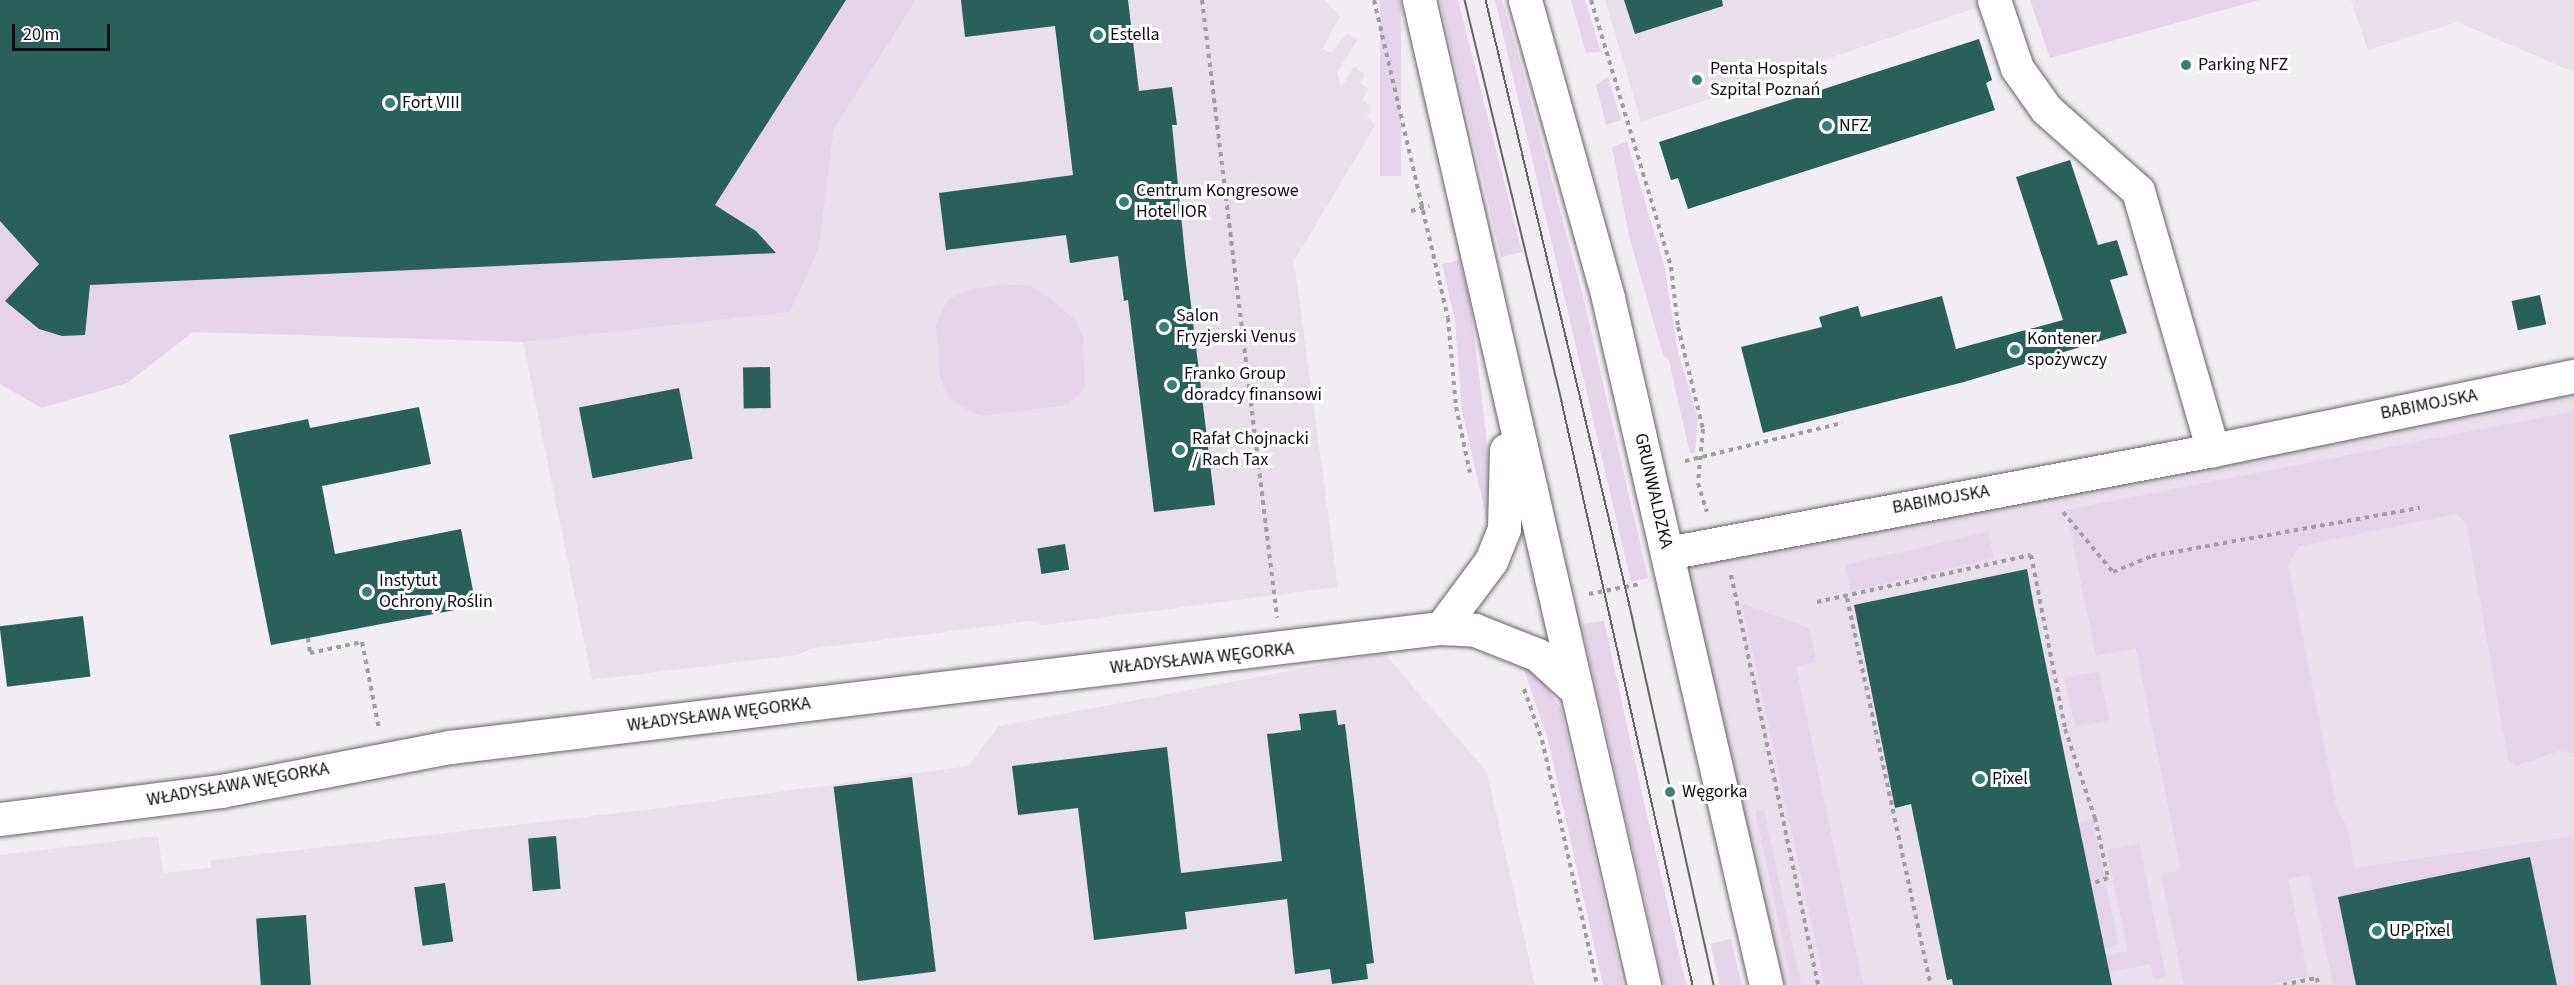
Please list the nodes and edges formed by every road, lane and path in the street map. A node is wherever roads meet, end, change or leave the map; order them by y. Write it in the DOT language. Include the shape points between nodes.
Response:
graph roads {
  1 [pos="1202,0"];
  2 [pos="1374,0"];
  3 [pos="1419,0"];
  4 [pos="1525,0"];
  5 [pos="1591,0"];
  6 [pos="1994,0"];
  7 [pos="1245,190"];
  8 [pos="1225,192"];
  9 [pos="1180,197"];
  10 [pos="1426,207"];
  11 [pos="1411,211"];
  12 [pos="2574,376"];
  13 [pos="1842,423"];
  14 [pos="1515,426"];
  15 [pos="2213,450"];
  16 [pos="1698,459"];
  17 [pos="1685,461"];
  18 [pos="1471,475"];
  19 [pos="2038,482"];
  20 [pos="2420,508"];
  21 [pos="1708,514"];
  22 [pos="1671,566"];
  23 [pos="1729,566"];
  24 [pos="1847,598"];
  25 [pos="1554,601"];
  26 [pos="1817,602"];
  27 [pos="1278,626"];
  28 [pos="1441,628"];
  29 [pos="308,638"];
  30 [pos="1521,679"];
  31 [pos="1574,688"];
  32 [pos="380,737"];
  33 [pos="0,819"];
  34 [pos="2091,884"];
  35 [pos="1597,985"];
  36 [pos="1644,985"];
  37 [pos="1766,985"];
  38 [pos="1818,985"];
  39 [pos="1931,985"];
  40 [pos="2283,985"];
  41 [pos="2318,985"];
  1 -- 8 [label="path"];
  2 -- 10 [label="path"];
  3 -- 14 [label="street"];
  4 -- 22 [label="street, GRUNWALDZKA" via="1605,287"];
  5 -- 16 [label="path" via="1671,267 1678,327 1703,429"];
  6 -- 15 [label="street" via="2017,68 2046,109 2138,191"];
  7 -- 8 [label="path"];
  8 -- 9 [label="path"];
  8 -- 27 [label="path"];
  10 -- 11 [label="path"];
  10 -- 18 [label="path" via="1448,318 1456,407"];
  12 -- 15 [label="street, BABIMOJSKA"];
  13 -- 16 [label="path"];
  14 -- 25 [label="street"];
  14 -- 28 [label="street" via="1504,455 1504,528 1491,561"];
  15 -- 19 [label="street, BABIMOJSKA"];
  16 -- 17 [label="path"];
  16 -- 21 [label="path" via="1698,483"];
  19 -- 20 [label="path" via="2113,572 2152,556"];
  19 -- 22 [label="street, BABIMOJSKA"];
  22 -- 25 [label="path"];
  22 -- 37 [label="street, GRUNWALDZKA"];
  23 -- 38 [label="path"];
  24 -- 26 [label="path"];
  24 -- 34 [label="path" via="2031,555 2065,729 2095,818 2108,878"];
  24 -- 39 [label="path"];
  25 -- 31 [label="street"];
  28 -- 31 [label="street, WŁADYSŁAWA WĘGORKA" via="1475,630 1510,642 1538,655"];
  28 -- 33 [label="street, WŁADYSŁAWA WĘGORKA" via="450,747 220,792"];
  29 -- 32 [label="path" via="310,653 362,642"];
  30 -- 35 [label="path" via="1542,740"];
  31 -- 36 [label="street"];
  40 -- 41 [label="path" via="2317,978"];
}
